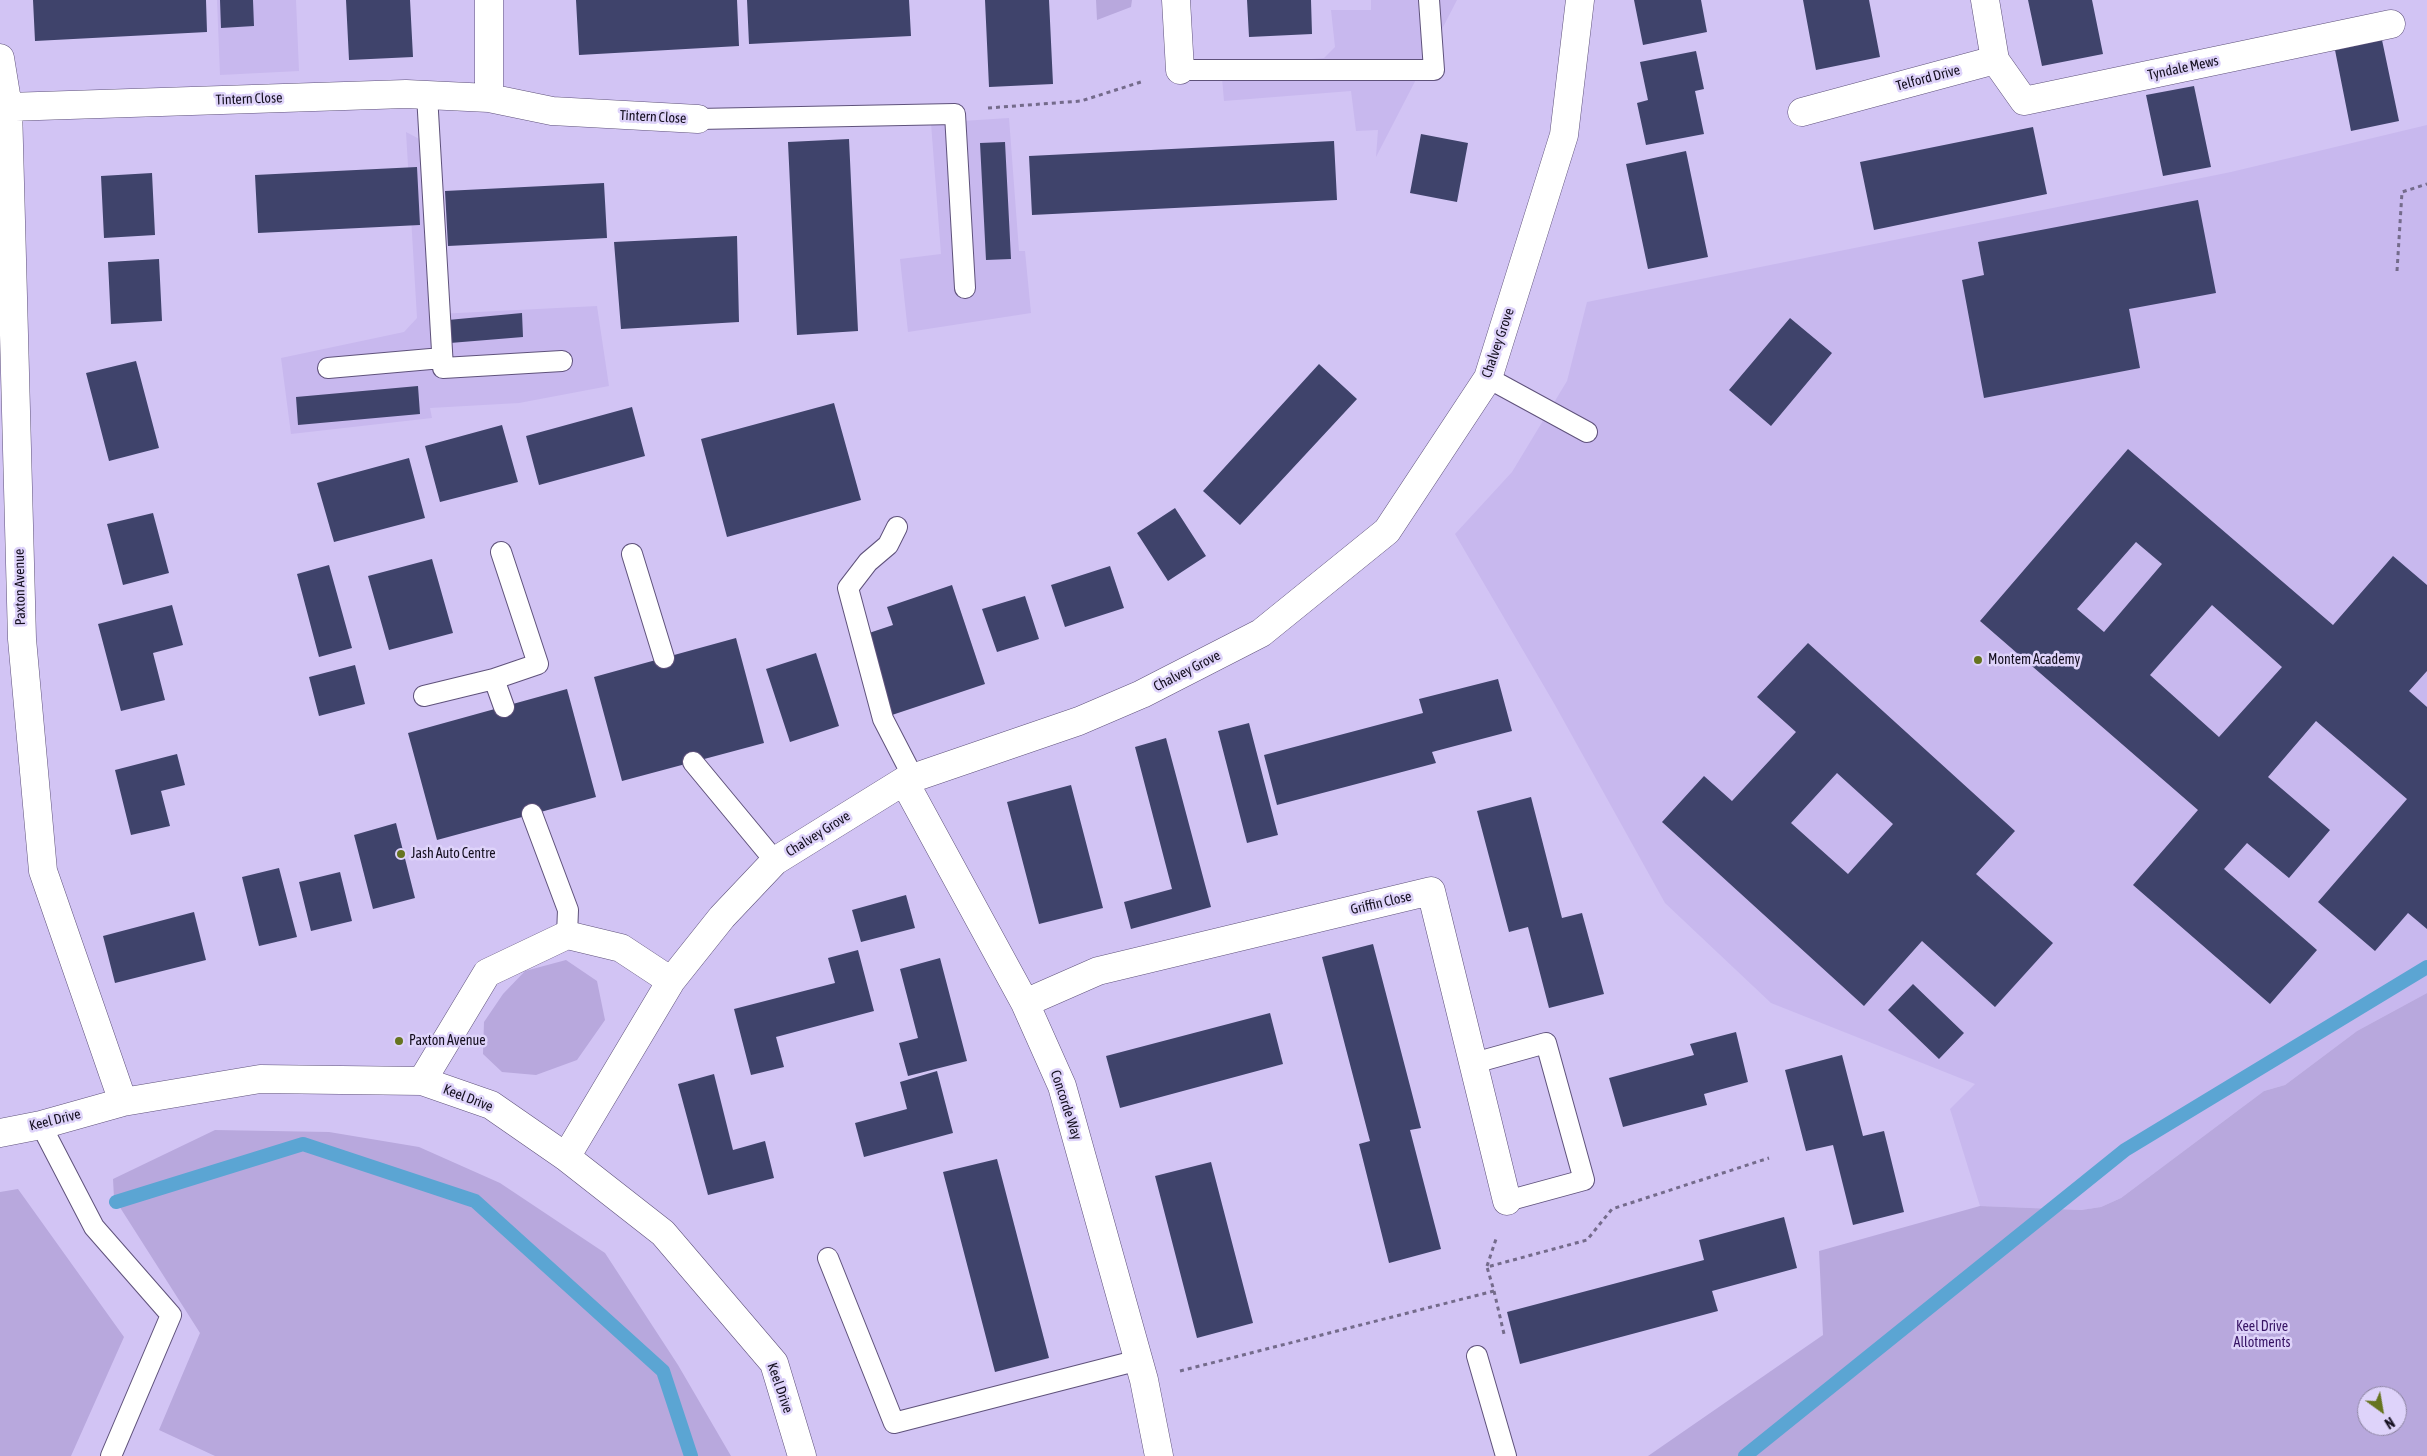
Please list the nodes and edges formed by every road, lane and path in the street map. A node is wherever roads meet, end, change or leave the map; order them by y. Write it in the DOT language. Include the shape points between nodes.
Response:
graph roads {
  1 [pos="489,0"];
  2 [pos="1176,0"];
  3 [pos="1430,0"];
  4 [pos="1580,0"];
  5 [pos="1986,0"];
  6 [pos="2391,24"];
  7 [pos="0,58"];
  8 [pos="1995,60"];
  9 [pos="1180,70"];
  10 [pos="426,95"];
  11 [pos="489,98"];
  12 [pos="8,108"];
  13 [pos="1802,112"];
  14 [pos="955,114"];
  15 [pos="698,119"];
  16 [pos="2427,184"];
  17 [pos="2397,271"];
  18 [pos="965,288"];
  19 [pos="442,358"];
  20 [pos="562,361"];
  21 [pos="328,368"];
  22 [pos="1488,378"];
  23 [pos="1587,432"];
  24 [pos="897,527"];
  25 [pos="501,552"];
  26 [pos="632,554"];
  27 [pos="664,658"];
  28 [pos="494,679"];
  29 [pos="424,696"];
  30 [pos="504,707"];
  31 [pos="693,762"];
  32 [pos="908,779"];
  33 [pos="532,814"];
  34 [pos="775,861"];
  35 [pos="567,936"];
  36 [pos="671,981"];
  37 [pos="1025,1003"];
  38 [pos="1474,1063"];
  39 [pos="422,1081"];
  40 [pos="123,1102"];
  41 [pos="41,1125"];
  42 [pos="0,1133"];
  43 [pos="566,1157"];
  44 [pos="1769,1158"];
  45 [pos="1507,1201"];
  46 [pos="828,1258"];
  47 [pos="1477,1356"];
  48 [pos="1142,1370"];
  49 [pos="111,1456"];
  50 [pos="802,1456"];
  51 [pos="1159,1456"];
  52 [pos="1506,1456"];
  1 -- 11 [label="street"];
  2 -- 9 [label="street"];
  3 -- 9 [label="lane" via="1434,70"];
  4 -- 22 [label="street, Chalvey Grove" via="1564,134"];
  5 -- 8 [label="street"];
  6 -- 8 [label="street, Tyndale Mews" via="2024,101"];
  7 -- 12 [label="street, Paxton Avenue"];
  8 -- 13 [label="street, Telford Drive"];
  9 -- 14 [label="path" via="1081,101 990,107"];
  10 -- 11 [label="street, Tintern Close"];
  10 -- 12 [label="street, Tintern Close"];
  10 -- 19 [label="lane"];
  11 -- 15 [label="street, Tintern Close" via="552,111"];
  12 -- 40 [label="street, Paxton Avenue" via="22,639 43,871"];
  14 -- 15 [label="lane"];
  14 -- 18 [label="lane"];
  16 -- 17 [label="path" via="2402,192"];
  19 -- 20 [label="lane" via="443,368"];
  19 -- 21 [label="lane"];
  22 -- 23 [label="lane"];
  22 -- 32 [label="street, Chalvey Grove" via="1387,531 1261,633 1142,694 1079,721"];
  24 -- 32 [label="lane" via="888,545 868,562 848,588 883,719"];
  25 -- 28 [label="lane" via="538,664"];
  26 -- 27 [label="lane"];
  28 -- 29 [label="lane"];
  28 -- 30 [label="lane"];
  31 -- 34 [label="lane"];
  32 -- 34 [label="street, Chalvey Grove"];
  32 -- 37 [label="street, Concorde Way"];
  33 -- 35 [label="lane" via="568,910"];
  34 -- 36 [label="street, Chalvey Grove" via="722,917"];
  35 -- 36 [label="street" via="621,948"];
  35 -- 39 [label="street" via="487,973"];
  36 -- 43 [label="street, Chalvey Grove"];
  37 -- 38 [label="street, Griffin Close" via="1098,971 1431,891"];
  37 -- 48 [label="street, Concorde Way" via="1062,1086"];
  38 -- 45 [label="street, Griffin Close"];
  38 -- 45 [label="lane" via="1546,1043 1584,1180"];
  39 -- 40 [label="street, Keel Drive" via="260,1079"];
  39 -- 43 [label="street, Keel Drive" via="491,1105"];
  40 -- 41 [label="street, Keel Drive"];
  41 -- 42 [label="street, Keel Drive"];
  41 -- 49 [label="lane" via="94,1227 171,1315"];
  43 -- 50 [label="street, Keel Drive" via="663,1233 774,1363"];
  44 -- 48 [label="path" via="1612,1209 1587,1240 1487,1266 1494,1291"];
  46 -- 48 [label="lane" via="894,1423"];
  47 -- 52 [label="lane"];
  48 -- 51 [label="street, Concorde Way"];
}
